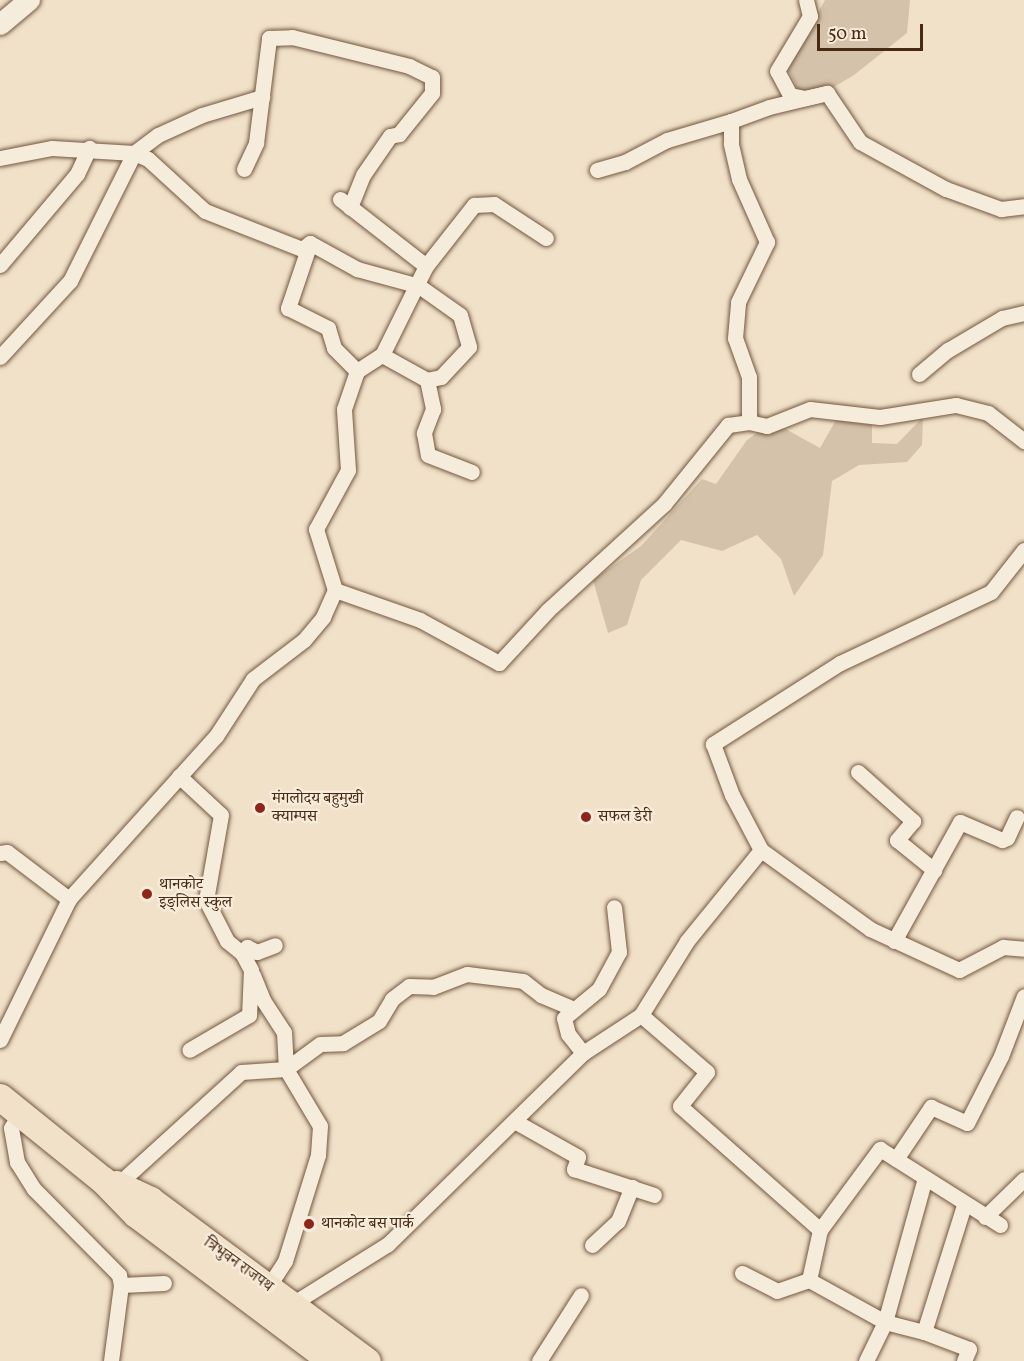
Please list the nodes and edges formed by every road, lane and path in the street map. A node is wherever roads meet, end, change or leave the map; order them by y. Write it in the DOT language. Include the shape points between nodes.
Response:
graph roads {
  1 [pos="29,0"];
  2 [pos="806,0"];
  3 [pos="0,24"];
  4 [pos="827,93"];
  5 [pos="262,97"];
  6 [pos="731,121"];
  7 [pos="89,148"];
  8 [pos="134,153"];
  9 [pos="0,158"];
  10 [pos="244,170"];
  11 [pos="597,170"];
  12 [pos="1024,206"];
  13 [pos="546,238"];
  14 [pos="310,243"];
  15 [pos="0,265"];
  16 [pos="426,266"];
  17 [pos="419,286"];
  18 [pos="1024,313"];
  19 [pos="382,355"];
  20 [pos="0,357"];
  21 [pos="357,371"];
  22 [pos="919,374"];
  23 [pos="427,380"];
  24 [pos="749,422"];
  25 [pos="1024,441"];
  26 [pos="472,472"];
  27 [pos="1024,550"];
  28 [pos="335,591"];
  29 [pos="858,772"];
  30 [pos="179,776"];
  31 [pos="1017,817"];
  32 [pos="761,850"];
  33 [pos="0,853"];
  34 [pos="934,870"];
  35 [pos="69,899"];
  36 [pos="614,907"];
  37 [pos="894,941"];
  38 [pos="275,945"];
  39 [pos="1024,949"];
  40 [pos="242,953"];
  41 [pos="251,970"];
  42 [pos="1024,996"];
  43 [pos="574,1009"];
  44 [pos="641,1015"];
  45 [pos="0,1040"];
  46 [pos="189,1050"];
  47 [pos="584,1053"];
  48 [pos="286,1070"];
  49 [pos="9,1106"];
  50 [pos="516,1122"];
  51 [pos="897,1159"];
  52 [pos="925,1178"];
  53 [pos="1024,1179"];
  54 [pos="110,1182"];
  55 [pos="632,1187"];
  56 [pos="654,1195"];
  57 [pos="964,1205"];
  58 [pos="985,1217"];
  59 [pos="1000,1225"];
  60 [pos="820,1230"];
  61 [pos="592,1245"];
  62 [pos="742,1273"];
  63 [pos="809,1280"];
  64 [pos="164,1283"];
  65 [pos="121,1285"];
  66 [pos="262,1295"];
  67 [pos="581,1295"];
  68 [pos="292,1304"];
  69 [pos="885,1322"];
  70 [pos="924,1332"];
  71 [pos="111,1361"];
  72 [pos="332,1361"];
  73 [pos="367,1361"];
  74 [pos="539,1361"];
  75 [pos="866,1361"];
  76 [pos="964,1361"];
  1 -- 3 [label="street"];
  2 -- 4 [label="street" via="810,16 777,71 790,95 805,98"];
  4 -- 6 [label="street"];
  4 -- 12 [label="street" via="860,142 946,189 1000,209"];
  5 -- 8 [label="street" via="202,115 158,135"];
  5 -- 10 [label="street" via="256,144"];
  5 -- 16 [label="street" via="269,38 292,37 409,66 432,77 432,93 399,134 390,136 345,203"];
  6 -- 11 [label="street" via="667,140 625,162"];
  6 -- 24 [label="street" via="739,178 767,242 738,302 735,338 749,377"];
  7 -- 8 [label="street"];
  7 -- 9 [label="street" via="52,148"];
  7 -- 15 [label="street" via="77,174"];
  8 -- 14 [label="street" via="148,159 205,211 302,249"];
  8 -- 20 [label="street" via="70,281"];
  13 -- 16 [label="street" via="494,204 474,205"];
  14 -- 17 [label="street" via="357,269"];
  14 -- 21 [label="street" via="288,308 328,328 334,348"];
  16 -- 17 [label="street"];
  17 -- 19 [label="street"];
  17 -- 23 [label="street" via="460,315 469,347 441,377"];
  18 -- 22 [label="street" via="993,323 948,350"];
  19 -- 21 [label="street"];
  19 -- 23 [label="street"];
  21 -- 28 [label="street" via="344,409 348,470 316,529"];
  23 -- 26 [label="street" via="433,409 424,434 428,455"];
  24 -- 25 [label="street" via="767,426 810,409 880,417 956,405 988,413"];
  24 -- 28 [label="street" via="728,425 664,504 548,610 499,663 420,620"];
  27 -- 32 [label="street" via="991,592 840,663 713,744 732,795"];
  28 -- 30 [label="street" via="310,633 253,679 216,736"];
  29 -- 34 [label="street" via="913,821 897,840"];
  30 -- 35 [label="street"];
  30 -- 40 [label="street" via="221,815 206,900 227,941"];
  31 -- 34 [label="street" via="1007,838 1002,840 960,822"];
  32 -- 37 [label="street" via="870,929"];
  32 -- 44 [label="street" via="687,941"];
  33 -- 35 [label="street" via="8,852"];
  34 -- 37 [label="street"];
  35 -- 45 [label="street"];
  36 -- 43 [label="street" via="619,952 599,989"];
  37 -- 39 [label="street" via="959,970 1003,946"];
  38 -- 40 [label="street" via="257,951 247,947"];
  40 -- 41 [label="street"];
  41 -- 46 [label="street" via="249,1015"];
  41 -- 48 [label="street" via="263,1000 284,1032"];
  42 -- 51 [label="street" via="1001,1056 967,1123 931,1107"];
  43 -- 47 [label="street" via="564,1018 568,1034"];
  43 -- 48 [label="street" via="541,995 523,981 467,974 433,987 409,986 392,999 379,1021 343,1043 320,1044"];
  44 -- 47 [label="street"];
  44 -- 60 [label="street" via="707,1072 680,1106"];
  47 -- 50 [label="street"];
  48 -- 54 [label="street" via="241,1072"];
  48 -- 66 [label="street" via="321,1126 310,1187 285,1261"];
  49 -- 54 [label="highway, त्रिभुवन राजपथ"];
  49 -- 65 [label="street" via="17,1162 34,1189 113,1265"];
  50 -- 55 [label="street" via="579,1157 574,1169"];
  50 -- 68 [label="street" via="388,1244"];
  51 -- 52 [label="street"];
  51 -- 60 [label="street" via="880,1149"];
  52 -- 57 [label="street"];
  52 -- 69 [label="street"];
  53 -- 58 [label="street"];
  54 -- 66 [label="highway, त्रिभुवन राजपथ" via="136,1214"];
  55 -- 56 [label="street"];
  55 -- 61 [label="street" via="618,1221"];
  57 -- 58 [label="street"];
  57 -- 70 [label="street"];
  58 -- 59 [label="street"];
  60 -- 63 [label="street"];
  62 -- 63 [label="street" via="777,1291"];
  63 -- 69 [label="street"];
  64 -- 65 [label="street"];
  65 -- 71 [label="street"];
  66 -- 68 [label="highway, त्रिभुवन राजपथ"];
  66 -- 72 [label="highway, त्रिभुवन राजपथ"];
  67 -- 74 [label="street"];
  68 -- 73 [label="highway, त्रिभुवन राजपथ"];
  69 -- 70 [label="street"];
  69 -- 75 [label="street"];
  70 -- 76 [label="street" via="969,1349"];
}
